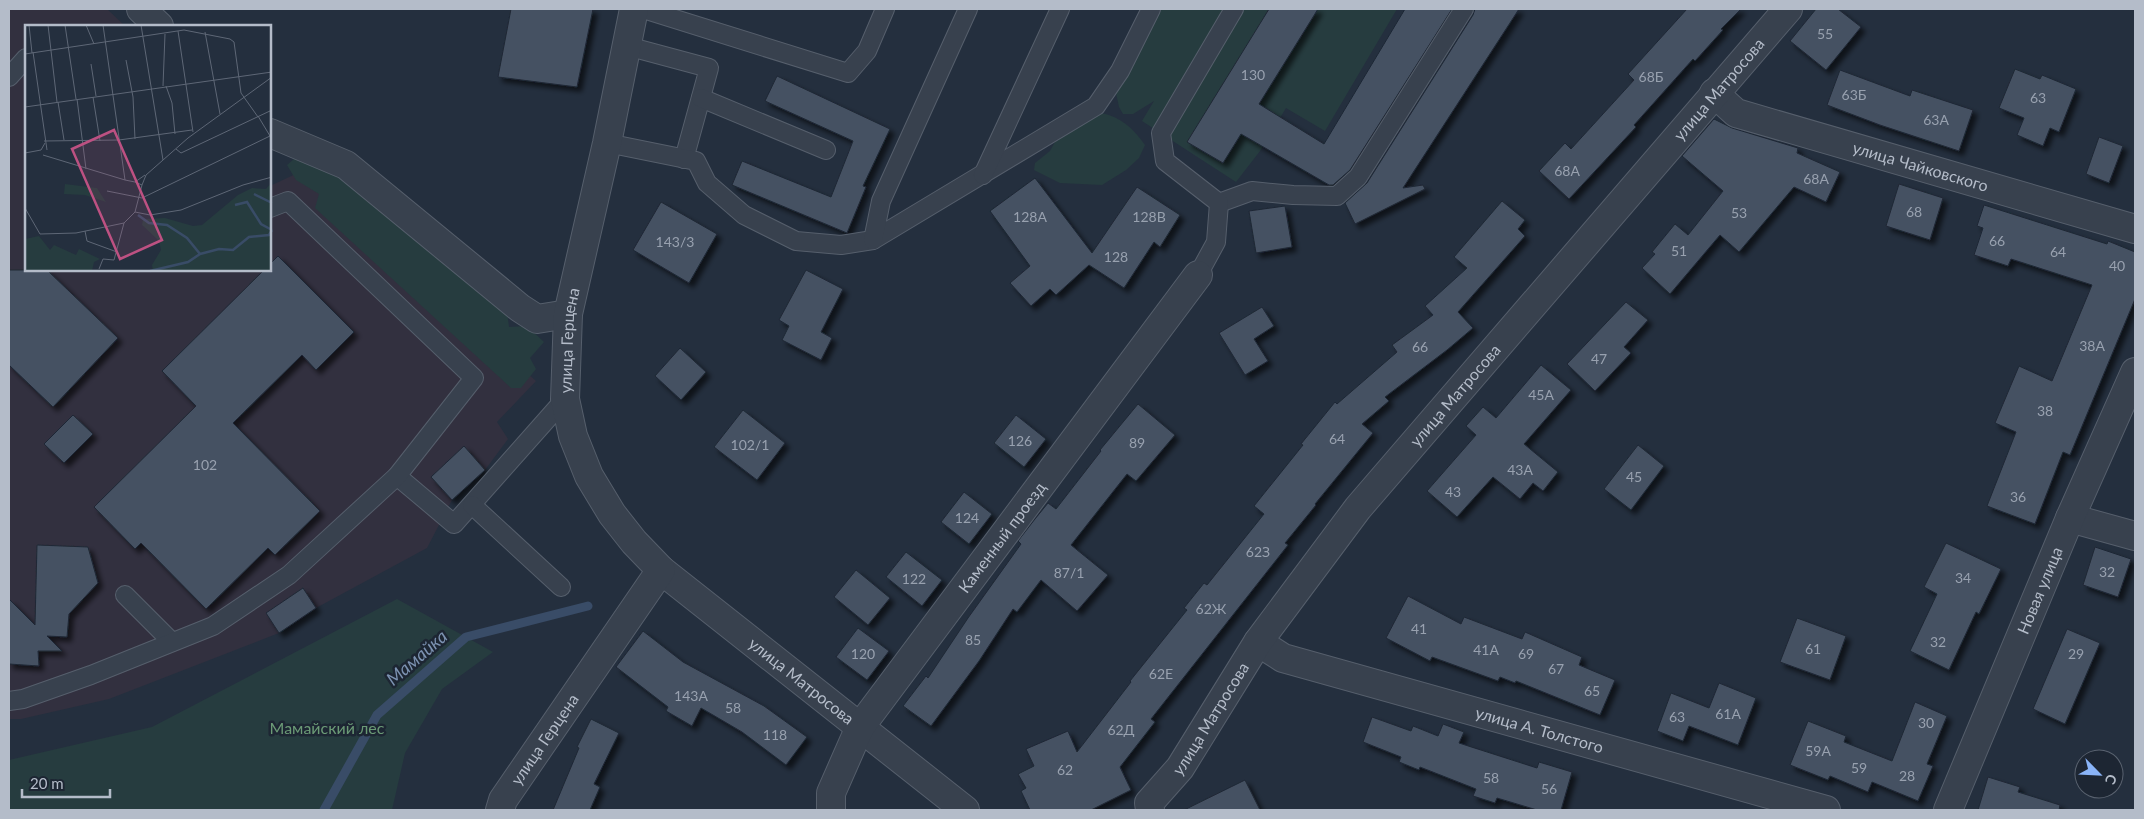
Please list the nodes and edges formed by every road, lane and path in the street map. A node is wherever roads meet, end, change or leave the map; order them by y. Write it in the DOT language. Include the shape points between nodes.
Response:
graph roads {
  1 [pos="141,9"];
  2 [pos="634,9"];
  3 [pos="643,9"];
  4 [pos="885,9"];
  5 [pos="968,9"];
  6 [pos="1060,9"];
  7 [pos="1151,9"];
  8 [pos="1234,9"];
  9 [pos="1464,9"];
  10 [pos="1788,9"];
  11 [pos="158,25"];
  12 [pos="627,46"];
  13 [pos="25,59"];
  14 [pos="9,78"];
  15 [pos="1714,93"];
  16 [pos="701,98"];
  17 [pos="271,132"];
  18 [pos="607,144"];
  19 [pos="826,150"];
  20 [pos="684,159"];
  21 [pos="983,175"];
  22 [pos="1219,203"];
  23 [pos="271,208"];
  24 [pos="2135,229"];
  25 [pos="873,240"];
  26 [pos="1198,275"];
  27 [pos="568,314"];
  28 [pos="2135,372"];
  29 [pos="565,400"];
  30 [pos="398,476"];
  31 [pos="472,504"];
  32 [pos="2070,518"];
  33 [pos="2135,536"];
  34 [pos="661,570"];
  35 [pos="561,587"];
  36 [pos="125,594"];
  37 [pos="172,642"];
  38 [pos="1258,642"];
  39 [pos="9,701"];
  40 [pos="860,727"];
  41 [pos="1147,808"];
  42 [pos="500,810"];
  43 [pos="832,810"];
  44 [pos="965,810"];
  45 [pos="1826,810"];
  46 [pos="1948,810"];
  1 -- 11 [label="street"];
  2 -- 12 [label="street, улица Герцена"];
  3 -- 4 [label="lane" via="848,73 867,51"];
  5 -- 25 [label="lane" via="881,201"];
  6 -- 21 [label="lane"];
  7 -- 21 [label="lane" via="1120,71 1096,106"];
  8 -- 22 [label="lane" via="1161,133 1165,161"];
  9 -- 22 [label="lane" via="1358,177 1337,196 1293,196 1252,191"];
  10 -- 15 [label="street, улица Матросова"];
  12 -- 16 [label="lane" via="709,68"];
  12 -- 18 [label="street, улица Герцена"];
  13 -- 14 [label="lane"];
  15 -- 24 [label="street, улица Чайковского" via="1736,113"];
  15 -- 38 [label="street, улица Матросова" via="1358,508"];
  16 -- 19 [label="lane"];
  16 -- 20 [label="lane"];
  17 -- 27 [label="street" via="346,165 537,319"];
  18 -- 20 [label="lane"];
  18 -- 27 [label="street, улица Герцена"];
  20 -- 25 [label="lane" via="696,161 707,183 744,215 796,241 841,245"];
  21 -- 25 [label="lane"];
  22 -- 26 [label="lane" via="1216,242"];
  23 -- 30 [label="lane" via="288,201 474,378"];
  26 -- 40 [label="street, Каменный проезд"];
  27 -- 29 [label="street, улица Герцена"];
  28 -- 32 [label="street, Новая улица"];
  29 -- 31 [label="lane"];
  29 -- 34 [label="street, улица Герцена" via="573,436 589,476 612,514"];
  30 -- 31 [label="lane" via="454,524"];
  30 -- 37 [label="lane" via="289,575 213,626"];
  31 -- 35 [label="lane"];
  32 -- 33 [label="street"];
  32 -- 46 [label="street, Новая улица"];
  34 -- 40 [label="street, улица Матросова"];
  34 -- 42 [label="street, улица Герцена" via="503,800"];
  36 -- 37 [label="lane"];
  37 -- 39 [label="lane" via="91,675"];
  38 -- 41 [label="street, улица Матросова" via="1180,768"];
  38 -- 45 [label="street, улица А. Толстого" via="1283,658"];
  40 -- 43 [label="street, Каменный проезд" via="831,793"];
  40 -- 44 [label="street, улица Матросова"];
}
